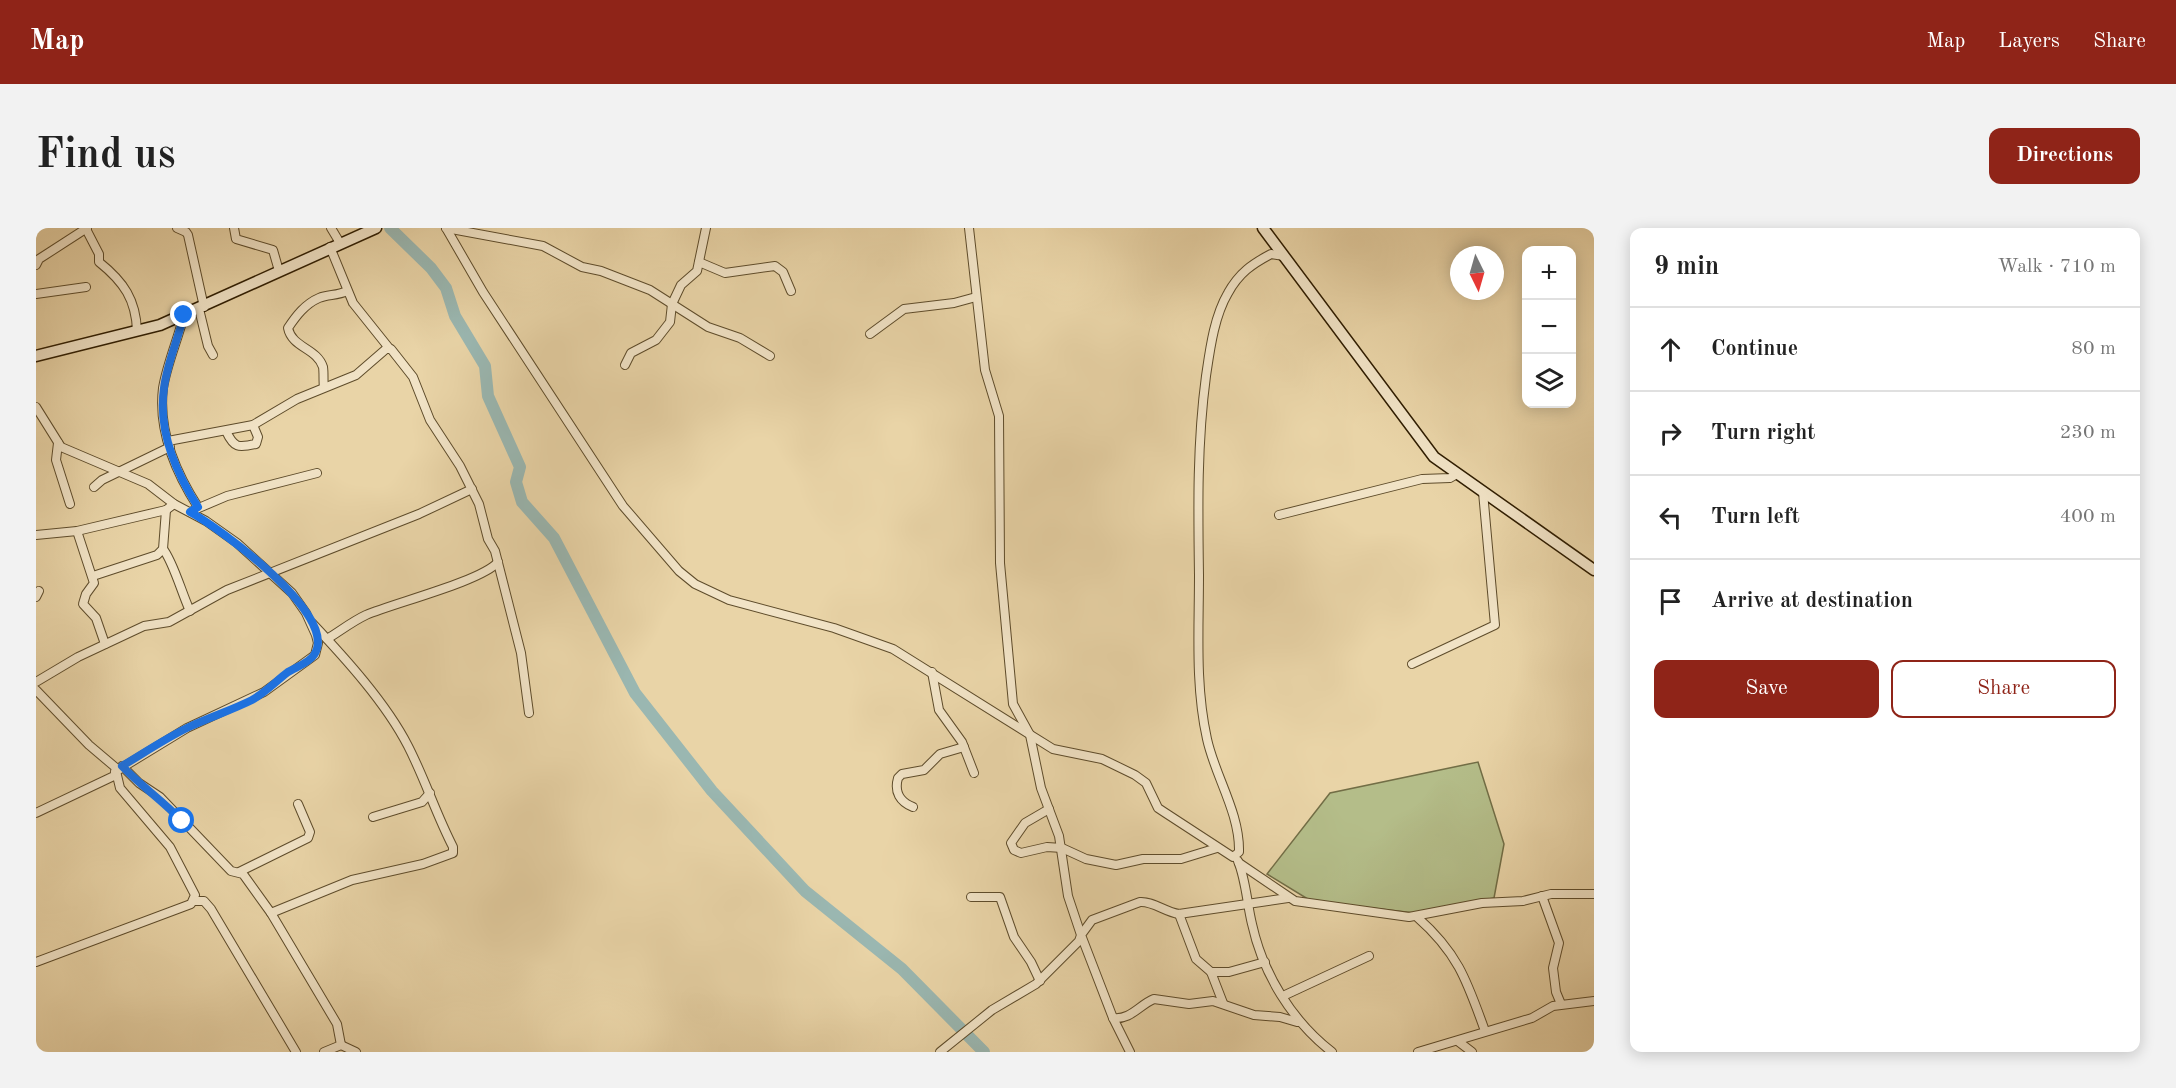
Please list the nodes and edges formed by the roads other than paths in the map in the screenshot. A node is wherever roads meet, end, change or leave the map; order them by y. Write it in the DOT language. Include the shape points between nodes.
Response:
graph roads {
  1 [pos="86,228"];
  2 [pos="177,228"];
  3 [pos="234,228"];
  4 [pos="331,228"];
  5 [pos="376,228"];
  6 [pos="446,228"];
  7 [pos="706,228"];
  8 [pos="969,228"];
  9 [pos="1263,228"];
  10 [pos="335,245"];
  11 [pos="1286,256"];
  12 [pos="699,262"];
  13 [pos="36,265"];
  14 [pos="279,271"];
  15 [pos="86,287"];
  16 [pos="347,291"];
  17 [pos="791,291"];
  18 [pos="36,294"];
  19 [pos="976,297"];
  20 [pos="672,304"];
  21 [pos="201,308"];
  22 [pos="184,315"];
  23 [pos="136,331"];
  24 [pos="870,333"];
  25 [pos="389,348"];
  26 [pos="36,350"];
  27 [pos="213,355"];
  28 [pos="36,356"];
  29 [pos="770,356"];
  30 [pos="626,365"];
  31 [pos="324,387"];
  32 [pos="36,407"];
  33 [pos="253,424"];
  34 [pos="226,431"];
  35 [pos="58,443"];
  36 [pos="169,444"];
  37 [pos="119,471"];
  38 [pos="317,473"];
  39 [pos="1458,474"];
  40 [pos="94,487"];
  41 [pos="472,489"];
  42 [pos="1483,492"];
  43 [pos="70,504"];
  44 [pos="174,504"];
  45 [pos="198,507"];
  46 [pos="166,510"];
  47 [pos="190,512"];
  48 [pos="1279,515"];
  49 [pos="77,531"];
  50 [pos="36,535"];
  51 [pos="163,549"];
  52 [pos="498,562"];
  53 [pos="1594,570"];
  54 [pos="271,573"];
  55 [pos="93,576"];
  56 [pos="190,611"];
  57 [pos="312,624"];
  58 [pos="327,639"];
  59 [pos="105,644"];
  60 [pos="1412,664"];
  61 [pos="932,672"];
  62 [pos="36,682"];
  63 [pos="36,690"];
  64 [pos="529,713"];
  65 [pos="1030,735"];
  66 [pos="964,747"];
  67 [pos="122,766"];
  68 [pos="115,773"];
  69 [pos="974,773"];
  70 [pos="430,793"];
  71 [pos="298,804"];
  72 [pos="913,807"];
  73 [pos="1048,809"];
  74 [pos="36,813"];
  75 [pos="373,817"];
  76 [pos="1062,848"];
  77 [pos="1217,848"];
  78 [pos="1238,860"];
  79 [pos="239,872"];
  80 [pos="1594,894"];
  81 [pos="1542,896"];
  82 [pos="971,897"];
  83 [pos="1288,898"];
  84 [pos="195,901"];
  85 [pos="1247,902"];
  86 [pos="272,913"];
  87 [pos="1179,914"];
  88 [pos="1417,917"];
  89 [pos="1081,935"];
  90 [pos="1369,956"];
  91 [pos="36,962"];
  92 [pos="1265,962"];
  93 [pos="1211,972"];
  94 [pos="1040,981"];
  95 [pos="1283,996"];
  96 [pos="1594,1000"];
  97 [pos="1223,1003"];
  98 [pos="1561,1004"];
  99 [pos="1113,1018"];
  100 [pos="1299,1022"];
  101 [pos="1485,1031"];
  102 [pos="1459,1042"];
  103 [pos="341,1045"];
  104 [pos="296,1052"];
  105 [pos="324,1052"];
  106 [pos="356,1052"];
  107 [pos="940,1052"];
  108 [pos="1130,1052"];
  109 [pos="1332,1052"];
  110 [pos="1418,1052"];
  111 [pos="1472,1052"];
  1 -- 13 [label="street" via="39,259"];
  1 -- 23 [label="street" via="99,262 133,300"];
  2 -- 21 [label="street" via="186,232"];
  3 -- 14 [label="street" via="236,239 273,250"];
  4 -- 10 [label="street"];
  5 -- 10 [label="street"];
  6 -- 20 [label="street" via="543,246 582,267 650,290"];
  6 -- 61 [label="street" via="483,292 623,506 679,571 695,584 729,600 867,638"];
  7 -- 12 [label="street"];
  8 -- 19 [label="street"];
  9 -- 11 [label="street"];
  10 -- 14 [label="street"];
  10 -- 16 [label="street"];
  11 -- 39 [label="street" via="1420,442"];
  11 -- 78 [label="street" via="1271,254 1252,264 1240,273 1227,294 1209,356 1199,432 1201,697 1207,739 1238,834"];
  12 -- 17 [label="street" via="725,273 775,266 783,272"];
  12 -- 20 [label="street" via="697,271 681,285"];
  14 -- 21 [label="street"];
  15 -- 18 [label="street"];
  16 -- 25 [label="street"];
  16 -- 31 [label="street" via="320,297 301,311 288,328 299,345 315,354 322,367"];
  19 -- 24 [label="street" via="904,309"];
  19 -- 65 [label="street" via="988,384 999,416 1000,564 1014,704"];
  20 -- 29 [label="street" via="708,327 740,338"];
  20 -- 30 [label="street" via="672,315 664,332 631,353"];
  21 -- 22 [label="street"];
  21 -- 27 [label="street"];
  22 -- 23 [label="street"];
  22 -- 36 [label="street" via="164,386 163,411"];
  23 -- 28 [label="street"];
  25 -- 31 [label="street" via="356,375"];
  25 -- 41 [label="street" via="413,376 430,420"];
  26 -- 28 [label="street"];
  31 -- 33 [label="street"];
  32 -- 35 [label="street"];
  33 -- 34 [label="street"];
  33 -- 34 [label="street" via="258,437 256,444 232,445"];
  34 -- 36 [label="street"];
  35 -- 37 [label="street"];
  35 -- 43 [label="street" via="56,460"];
  36 -- 37 [label="street"];
  36 -- 45 [label="street" via="184,485"];
  37 -- 40 [label="street"];
  37 -- 44 [label="street" via="148,484"];
  38 -- 45 [label="street"];
  39 -- 42 [label="street"];
  39 -- 48 [label="street" via="1422,479"];
  41 -- 52 [label="street"];
  41 -- 54 [label="street"];
  42 -- 53 [label="street"];
  42 -- 60 [label="street" via="1495,626"];
  44 -- 46 [label="street"];
  44 -- 47 [label="street"];
  45 -- 47 [label="street"];
  46 -- 49 [label="street"];
  46 -- 51 [label="street"];
  47 -- 54 [label="street" via="237,543"];
  49 -- 50 [label="street"];
  49 -- 55 [label="street"];
  51 -- 55 [label="street" via="157,555"];
  51 -- 56 [label="street" via="170,557 174,577"];
  52 -- 58 [label="street" via="493,568 365,615"];
  52 -- 64 [label="street" via="521,653"];
  54 -- 56 [label="street" via="227,590"];
  54 -- 57 [label="street" via="292,593"];
  55 -- 59 [label="street" via="94,583 83,604 96,618"];
  56 -- 59 [label="street"];
  57 -- 58 [label="street"];
  57 -- 67 [label="street" via="318,643 310,659 252,699 187,728"];
  58 -- 70 [label="street" via="377,696 408,746"];
  59 -- 62 [label="street"];
  61 -- 65 [label="street"];
  61 -- 66 [label="street" via="939,710"];
  63 -- 68 [label="street" via="115,767"];
  65 -- 73 [label="street"];
  65 -- 77 [label="street" via="1053,749 1102,759 1135,774 1149,787 1158,808"];
  66 -- 69 [label="street"];
  66 -- 72 [label="street" via="940,754 924,770 898,778 899,798"];
  67 -- 68 [label="street"];
  67 -- 79 [label="street" via="160,798 231,871"];
  68 -- 74 [label="street"];
  68 -- 84 [label="street" via="120,788 170,847"];
  70 -- 75 [label="street" via="422,802"];
  70 -- 86 [label="street" via="453,853 352,880"];
  71 -- 79 [label="street" via="310,832 308,838"];
  73 -- 76 [label="street"];
  73 -- 76 [label="street" via="1025,823 1011,847 1021,853"];
  76 -- 77 [label="street" via="1086,859 1116,865 1181,860"];
  76 -- 89 [label="street" via="1068,896"];
  77 -- 78 [label="street"];
  78 -- 83 [label="street"];
  78 -- 85 [label="street"];
  79 -- 86 [label="street"];
  80 -- 81 [label="street"];
  81 -- 88 [label="street" via="1482,903"];
  81 -- 98 [label="street" via="1559,943 1553,968"];
  82 -- 94 [label="street" via="1000,897 1014,937"];
  83 -- 85 [label="street"];
  83 -- 88 [label="street" via="1309,905"];
  84 -- 91 [label="street"];
  84 -- 104 [label="street" via="204,901 212,909"];
  85 -- 87 [label="street"];
  85 -- 92 [label="street"];
  86 -- 103 [label="street" via="337,1024"];
  87 -- 89 [label="street" via="1140,903 1092,920"];
  87 -- 93 [label="street" via="1196,959"];
  88 -- 101 [label="street" via="1439,937 1466,978"];
  89 -- 94 [label="street"];
  89 -- 99 [label="street"];
  90 -- 95 [label="street"];
  92 -- 93 [label="street" via="1229,972"];
  92 -- 95 [label="street"];
  93 -- 97 [label="street"];
  94 -- 107 [label="street" via="992,1010"];
  95 -- 100 [label="street"];
  96 -- 98 [label="street"];
  97 -- 99 [label="street" via="1179,1004 1154,999 1132,1014"];
  97 -- 100 [label="street" via="1254,1015"];
  98 -- 101 [label="street" via="1532,1018"];
  99 -- 108 [label="street"];
  100 -- 109 [label="street"];
  101 -- 102 [label="street"];
  102 -- 110 [label="street"];
  102 -- 111 [label="street"];
  103 -- 105 [label="street"];
  103 -- 106 [label="street"];
}
